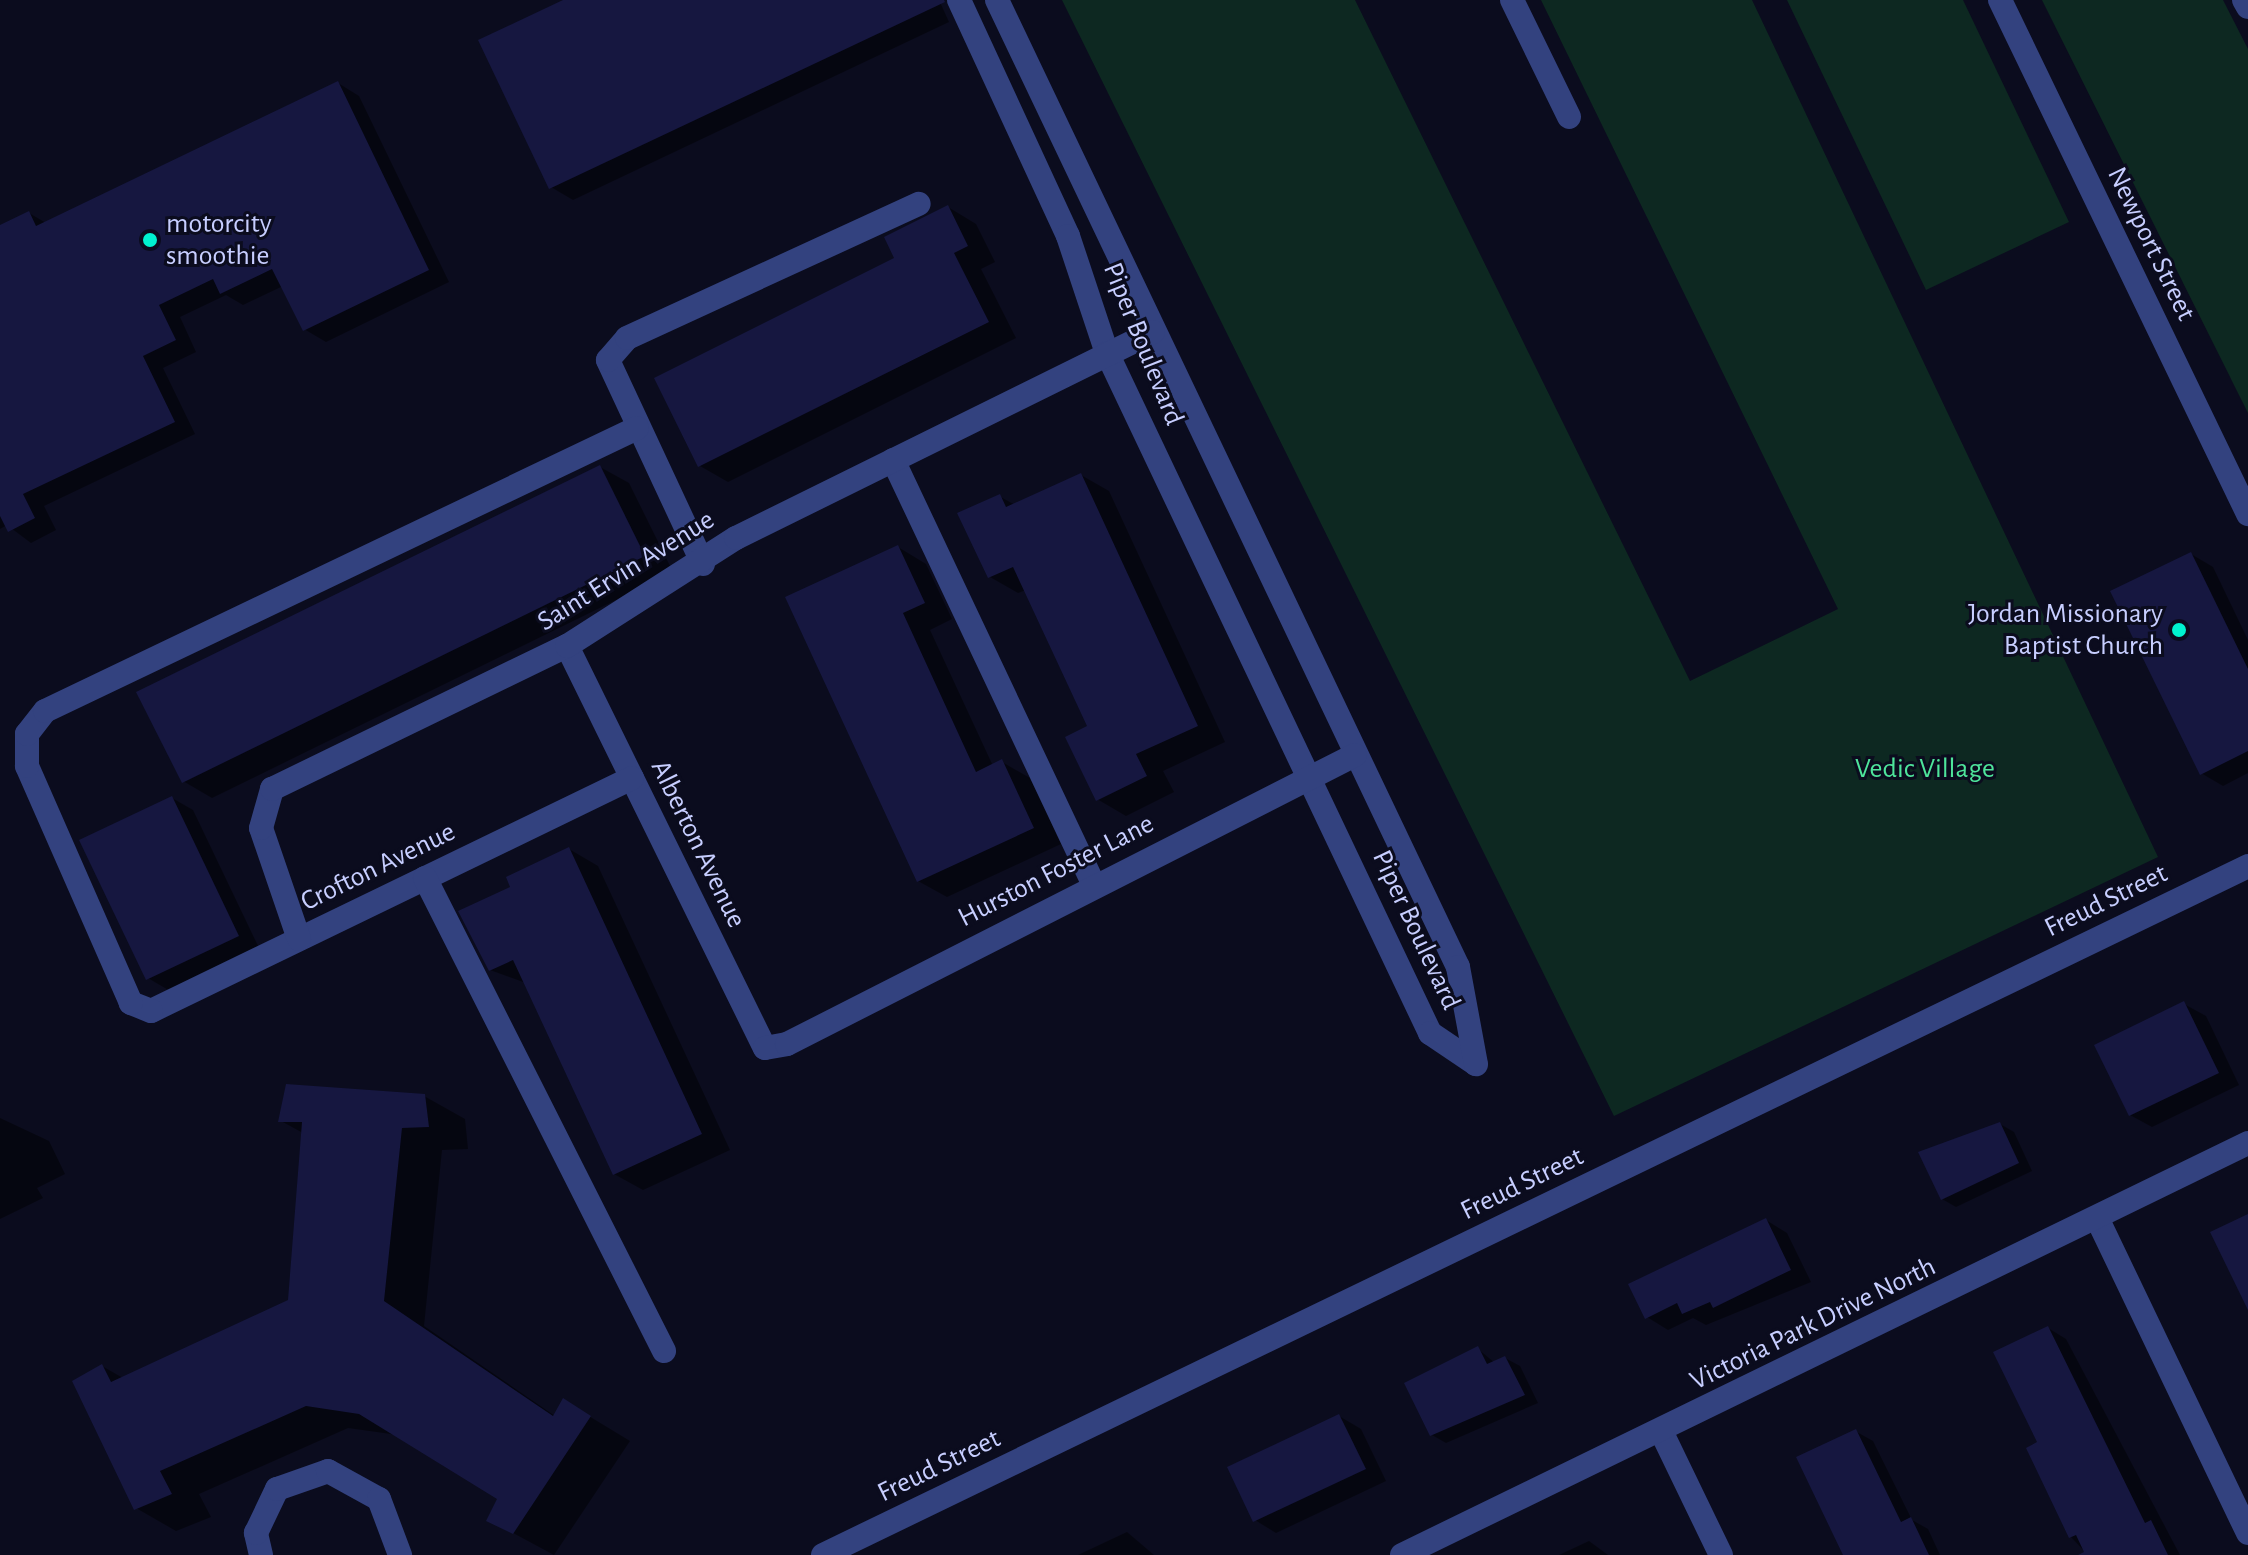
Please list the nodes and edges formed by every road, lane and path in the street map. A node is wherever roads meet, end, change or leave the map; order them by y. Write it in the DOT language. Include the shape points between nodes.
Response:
graph roads {
  1 [pos="959,0"];
  2 [pos="997,0"];
  3 [pos="1512,0"];
  4 [pos="2000,0"];
  5 [pos="2244,0"];
  6 [pos="2248,7"];
  7 [pos="1569,117"];
  8 [pos="919,204"];
  9 [pos="1153,332"];
  10 [pos="1107,353"];
  11 [pos="637,428"];
  12 [pos="893,460"];
  13 [pos="2248,514"];
  14 [pos="703,564"];
  15 [pos="567,646"];
  16 [pos="1355,755"];
  17 [pos="1310,774"];
  18 [pos="632,778"];
  19 [pos="2248,866"];
  20 [pos="425,878"];
  21 [pos="1094,885"];
  22 [pos="299,939"];
  23 [pos="787,1044"];
  24 [pos="2248,1143"];
  25 [pos="2098,1220"];
  26 [pos="664,1351"];
  27 [pos="1661,1431"];
  28 [pos="2248,1533"];
  29 [pos="261,1555"];
  30 [pos="400,1555"];
  31 [pos="823,1555"];
  32 [pos="1402,1555"];
  33 [pos="1721,1555"];
  1 -- 10 [label="street, Piper Boulevard" via="1068,236"];
  2 -- 9 [label="street, Piper Boulevard"];
  3 -- 7 [label="street"];
  4 -- 13 [label="street, Newport Street"];
  5 -- 6 [label="street"];
  8 -- 11 [label="street" via="627,338 608,360"];
  9 -- 10 [label="street, Saint Ervin Avenue"];
  9 -- 16 [label="street, Piper Boulevard"];
  10 -- 12 [label="street, Saint Ervin Avenue"];
  10 -- 17 [label="street, Piper Boulevard"];
  11 -- 14 [label="street"];
  11 -- 22 [label="street, Crofton Avenue" via="45,711 27,734 27,766 131,1003 151,1011"];
  12 -- 14 [label="street, Saint Ervin Avenue" via="736,538"];
  12 -- 21 [label="street"];
  14 -- 15 [label="street, Saint Ervin Avenue"];
  15 -- 18 [label="street, Alberton Avenue"];
  15 -- 22 [label="street, Saint Ervin Avenue" via="272,789 261,828"];
  16 -- 17 [label="street, Hurston Foster Lane"];
  16 -- 17 [label="street, Piper Boulevard" via="1458,967 1476,1064 1430,1033"];
  17 -- 21 [label="street, Hurston Foster Lane"];
  18 -- 20 [label="street, Crofton Avenue"];
  18 -- 23 [label="street, Alberton Avenue" via="765,1048"];
  19 -- 31 [label="street, Freud Street"];
  20 -- 22 [label="street, Crofton Avenue"];
  20 -- 26 [label="street"];
  21 -- 23 [label="street, Hurston Foster Lane"];
  24 -- 25 [label="street, Victoria Park Drive North"];
  25 -- 27 [label="street, Victoria Park Drive North"];
  25 -- 28 [label="street"];
  27 -- 32 [label="street, Victoria Park Drive North"];
  27 -- 33 [label="street"];
  29 -- 30 [label="street" via="256,1533 277,1489 328,1471 379,1499"];
}
